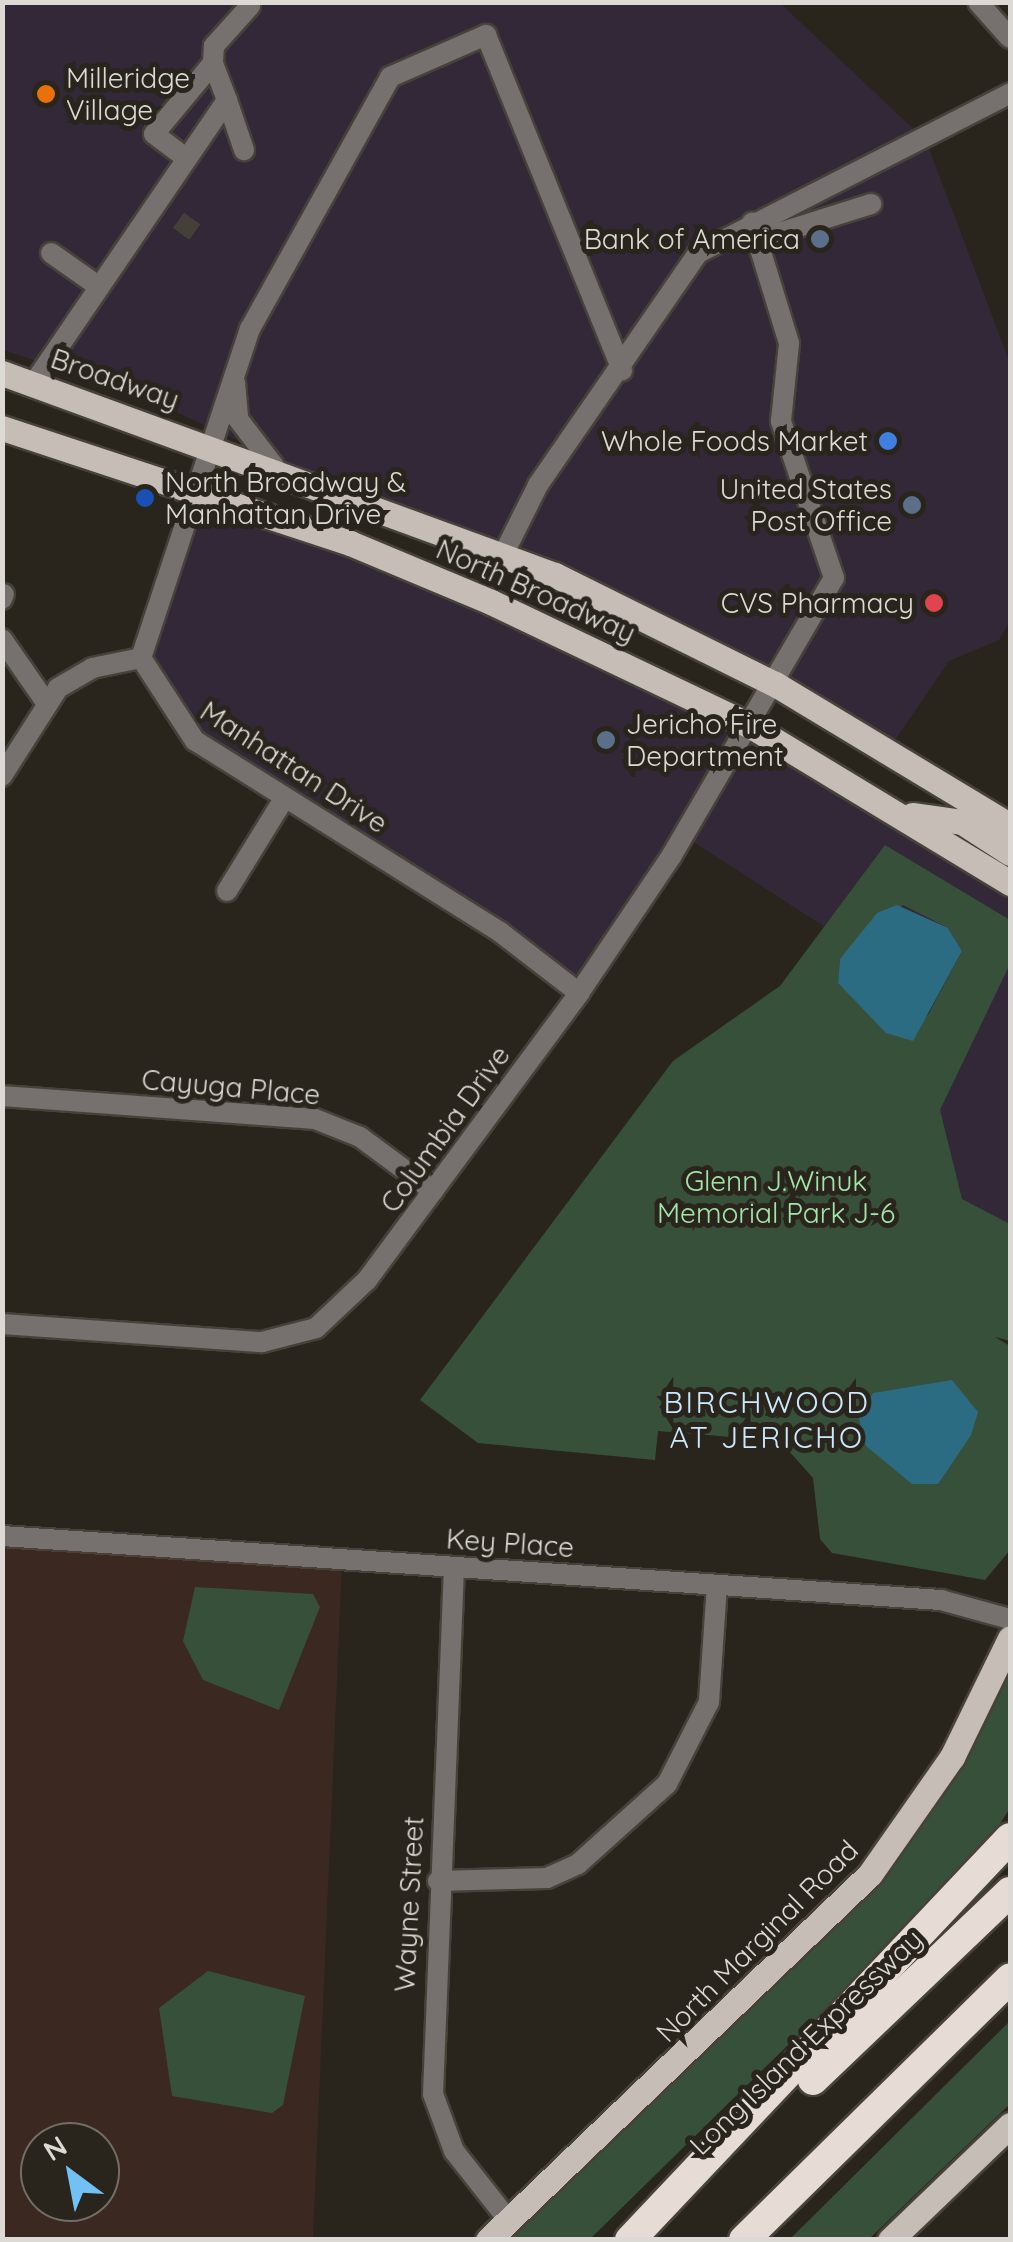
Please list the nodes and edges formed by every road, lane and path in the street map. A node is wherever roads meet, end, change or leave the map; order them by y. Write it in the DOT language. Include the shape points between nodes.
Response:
graph roads {
  1 [pos="978,2"];
  2 [pos="250,6"];
  3 [pos="1010,38"];
  4 [pos="214,63"];
  5 [pos="1010,93"];
  6 [pos="227,100"];
  7 [pos="244,150"];
  8 [pos="184,158"];
  9 [pos="871,204"];
  10 [pos="754,231"];
  11 [pos="51,253"];
  12 [pos="98,286"];
  13 [pos="622,370"];
  14 [pos="234,372"];
  15 [pos="2,373"];
  16 [pos="34,382"];
  17 [pos="2,428"];
  18 [pos="208,442"];
  19 [pos="274,466"];
  20 [pos="193,490"];
  21 [pos="510,556"];
  22 [pos="2,639"];
  23 [pos="141,658"];
  24 [pos="775,684"];
  25 [pos="45,700"];
  26 [pos="751,726"];
  27 [pos="2,776"];
  28 [pos="285,797"];
  29 [pos="902,814"];
  30 [pos="1010,826"];
  31 [pos="1010,854"];
  32 [pos="1010,883"];
  33 [pos="227,890"];
  34 [pos="579,993"];
  35 [pos="2,1096"];
  36 [pos="434,1190"];
  37 [pos="2,1324"];
  38 [pos="2,1536"];
  39 [pos="454,1567"];
  40 [pos="718,1585"];
  41 [pos="1010,1619"];
  42 [pos="1010,1638"];
  43 [pos="1010,1838"];
  44 [pos="438,1881"];
  45 [pos="1010,1892"];
  46 [pos="1010,1979"];
  47 [pos="1010,2000"];
  48 [pos="869,2121"];
  49 [pos="1010,2125"];
  50 [pos="509,2220"];
  51 [pos="488,2240"];
  52 [pos="630,2240"];
  53 [pos="646,2240"];
  54 [pos="744,2240"];
  55 [pos="890,2240"];
  1 -- 3 [label="street"];
  2 -- 4 [label="street" via="214,46"];
  4 -- 6 [label="street"];
  4 -- 8 [label="street" via="154,134"];
  5 -- 10 [label="street"];
  6 -- 7 [label="street"];
  6 -- 8 [label="street"];
  8 -- 12 [label="street"];
  9 -- 10 [label="street"];
  10 -- 13 [label="street" via="698,253"];
  10 -- 24 [label="street, Columbia Drive" via="789,343 781,422 834,578"];
  11 -- 12 [label="street"];
  12 -- 16 [label="street"];
  13 -- 14 [label="street" via="486,35 390,76"];
  13 -- 21 [label="street" via="554,471"];
  14 -- 18 [label="street"];
  14 -- 19 [label="street" via="238,420"];
  15 -- 16 [label="main road, Broadway"];
  16 -- 18 [label="main road, Broadway"];
  17 -- 20 [label="main road, North Broadway"];
  18 -- 19 [label="main road, North Broadway"];
  18 -- 20 [label="street"];
  19 -- 21 [label="main road, North Broadway"];
  20 -- 23 [label="street"];
  20 -- 26 [label="main road, North Broadway" via="480,598"];
  21 -- 24 [label="main road, North Broadway"];
  22 -- 25 [label="street"];
  23 -- 25 [label="street" via="92,668"];
  23 -- 28 [label="street, Manhattan Drive" via="195,741"];
  24 -- 26 [label="street, Columbia Drive"];
  24 -- 30 [label="main road, North Broadway"];
  25 -- 27 [label="street"];
  26 -- 29 [label="main road, North Broadway"];
  26 -- 34 [label="street, Columbia Drive"];
  28 -- 33 [label="street"];
  28 -- 34 [label="street, Manhattan Drive"];
  29 -- 31 [label="main road" via="962,822"];
  29 -- 32 [label="main road, North Broadway"];
  34 -- 36 [label="street, Columbia Drive"];
  35 -- 36 [label="street, Cayuga Place" via="314,1119 360,1136"];
  36 -- 37 [label="street, Columbia Drive" via="340,1311 288,1339"];
  38 -- 39 [label="street, Key Place"];
  39 -- 40 [label="street, Key Place"];
  39 -- 44 [label="street, Wayne Street"];
  40 -- 41 [label="street, Key Place" via="941,1600"];
  40 -- 44 [label="street" via="709,1702 667,1784 578,1864 547,1878"];
  42 -- 50 [label="main road, North Marginal Road" via="952,1757 870,1874"];
  43 -- 52 [label="highway"];
  44 -- 50 [label="street, Wayne Street" via="434,2094 454,2150"];
  45 -- 53 [label="highway, Long Island Expressway"];
  46 -- 48 [label="highway"];
  47 -- 48 [label="highway"];
  48 -- 54 [label="highway"];
  49 -- 55 [label="main road"];
  50 -- 51 [label="main road, North Marginal Road"];
}
